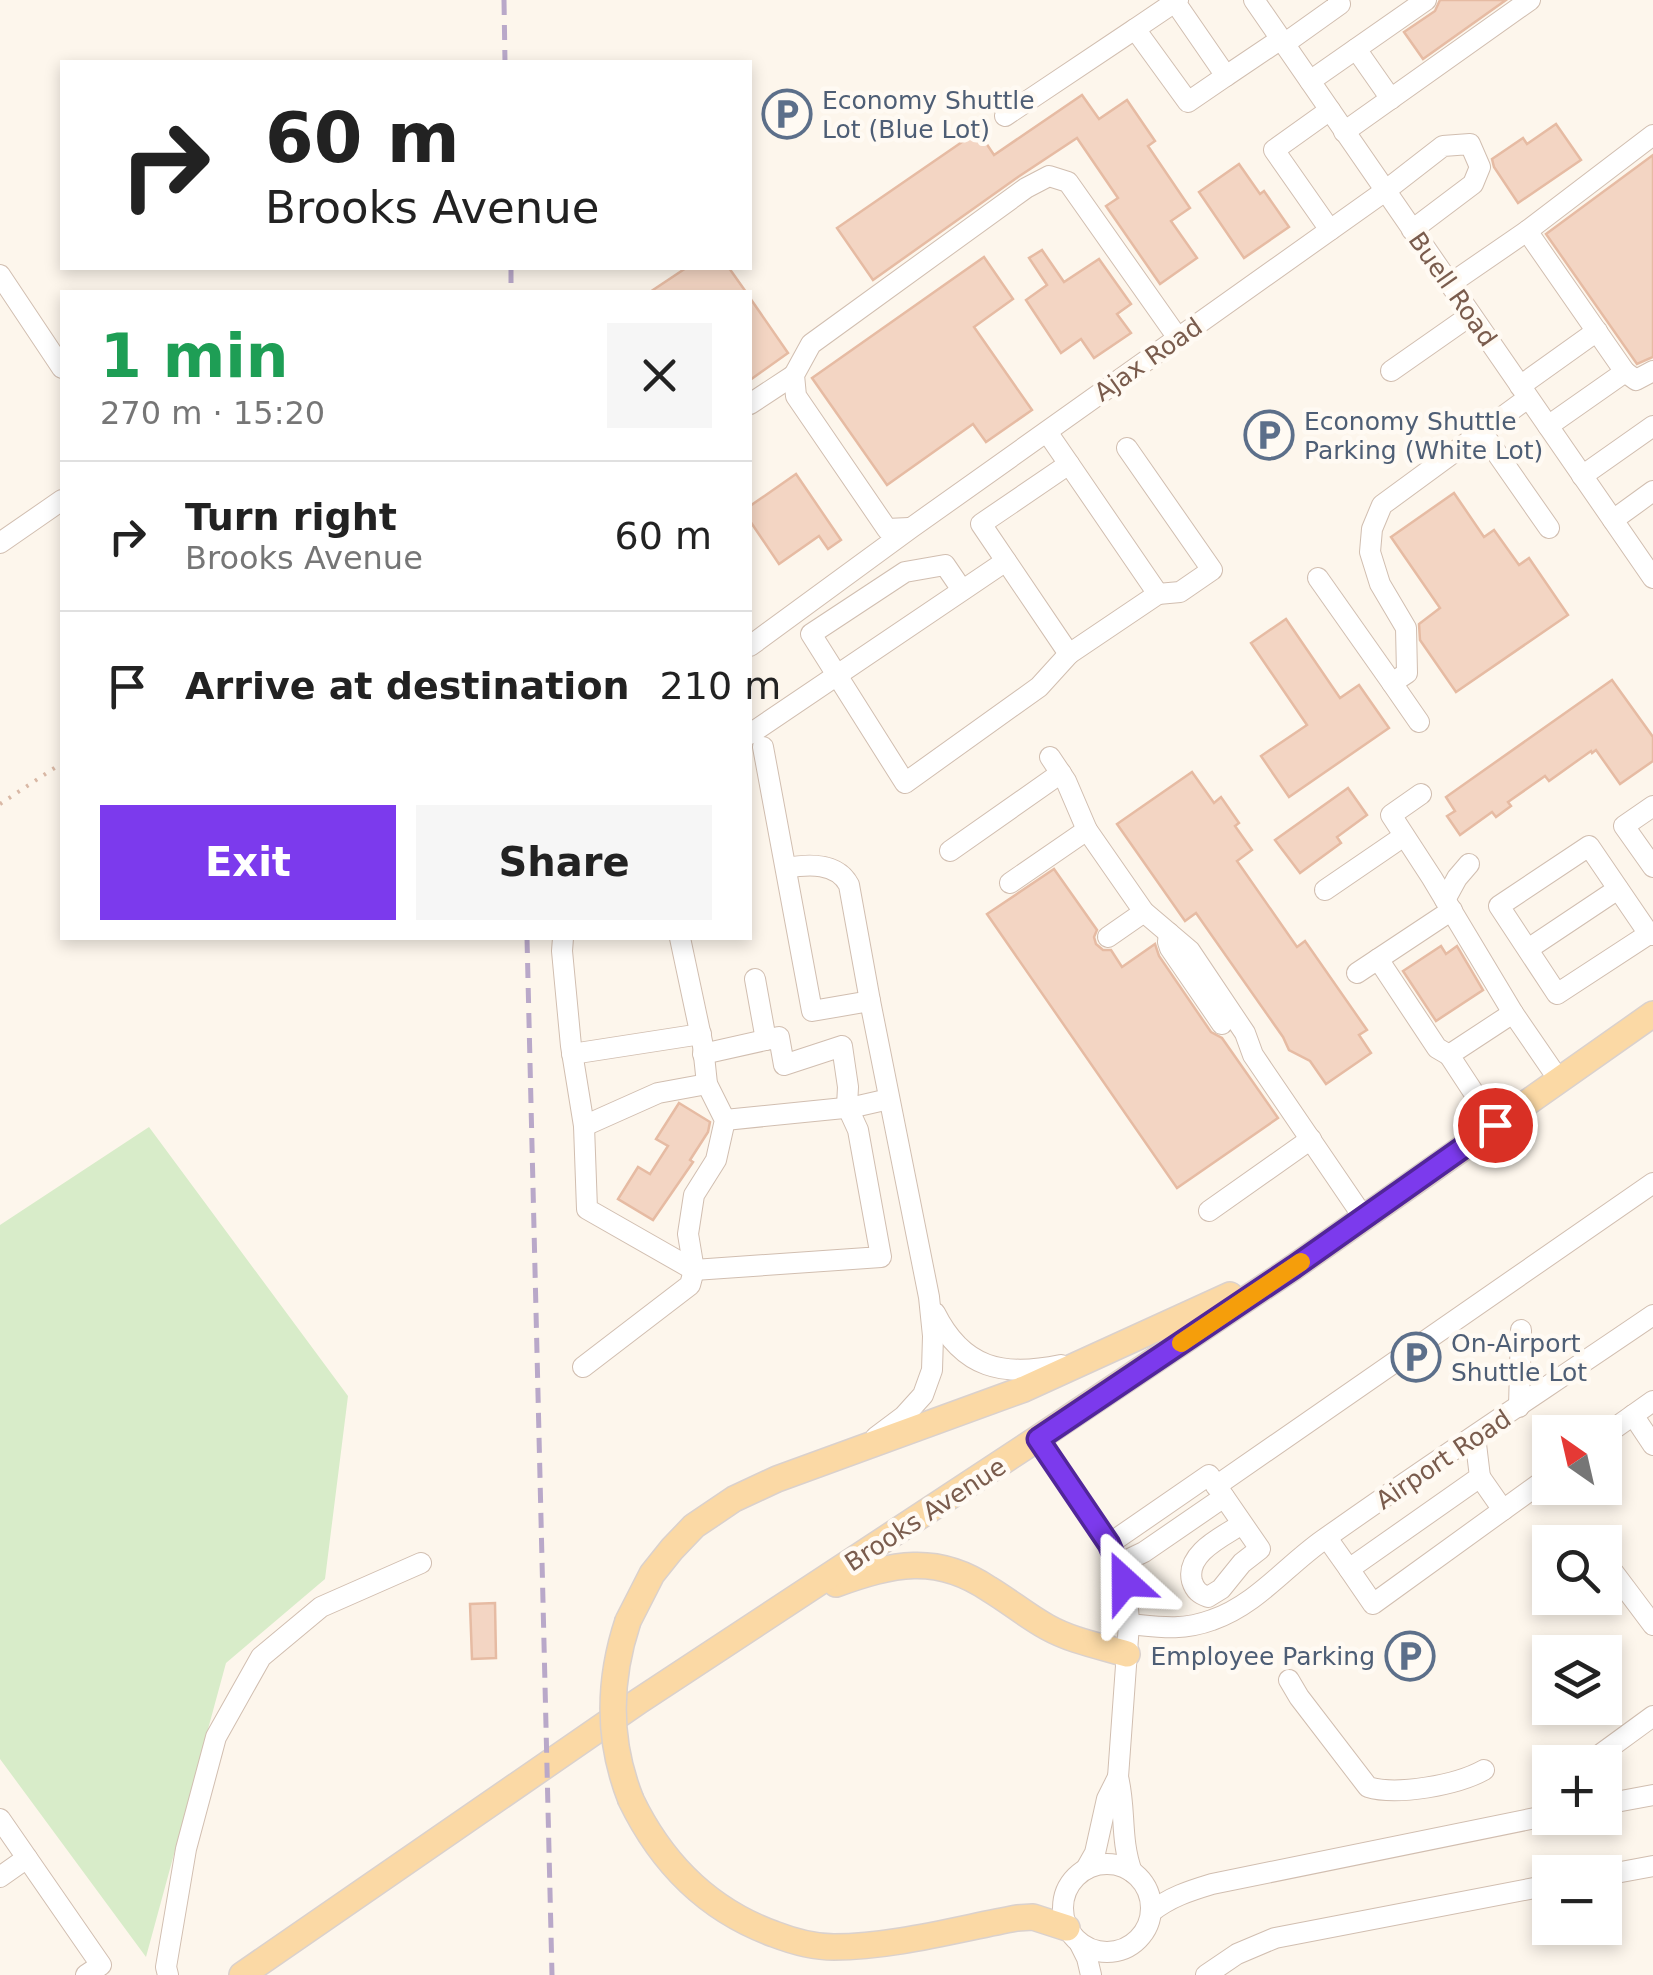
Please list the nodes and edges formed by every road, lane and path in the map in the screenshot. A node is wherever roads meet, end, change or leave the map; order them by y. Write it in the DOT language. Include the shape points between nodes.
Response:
graph roads {
  1 [pos="1254,0"];
  2 [pos="1338,0"];
  3 [pos="1426,0"];
  4 [pos="1530,0"];
  5 [pos="1176,1"];
  6 [pos="1135,29"];
  7 [pos="1282,41"];
  8 [pos="1356,49"];
  9 [pos="1226,76"];
  10 [pos="1310,81"];
  11 [pos="1391,99"];
  12 [pos="1330,110"];
  13 [pos="1005,116"];
  14 [pos="1344,132"];
  15 [pos="1653,135"];
  16 [pos="1385,191"];
  17 [pos="1330,230"];
  18 [pos="1412,230"];
  19 [pos="1527,231"];
  20 [pos="0,274"];
  21 [pos="1450,284"];
  22 [pos="1471,315"];
  23 [pos="1597,331"];
  24 [pos="1178,338"];
  25 [pos="60,365"];
  26 [pos="1391,371"];
  27 [pos="1653,371"];
  28 [pos="1625,372"];
  29 [pos="794,376"];
  30 [pos="1524,392"];
  31 [pos="752,403"];
  32 [pos="1548,426"];
  33 [pos="1047,432"];
  34 [pos="1482,432"];
  35 [pos="1651,432"];
  36 [pos="1127,448"];
  37 [pos="1069,464"];
  38 [pos="1582,476"];
  39 [pos="976,482"];
  40 [pos="1653,492"];
  41 [pos="60,501"];
  42 [pos="997,513"];
  43 [pos="1612,520"];
  44 [pos="911,528"];
  45 [pos="1549,528"];
  46 [pos="0,542"];
  47 [pos="1006,560"];
  48 [pos="1318,578"];
  49 [pos="1653,578"];
  50 [pos="962,590"];
  51 [pos="1158,594"];
  52 [pos="752,645"];
  53 [pos="1069,654"];
  54 [pos="836,676"];
  55 [pos="1392,683"];
  56 [pos="1419,722"];
  57 [pos="756,740"];
  58 [pos="60,765"];
  59 [pos="1422,794"];
  60 [pos="0,804"];
  61 [pos="1653,806"];
  62 [pos="1086,830"];
  63 [pos="1404,836"];
  64 [pos="950,851"];
  65 [pos="1470,864"];
  66 [pos="1653,867"];
  67 [pos="786,868"];
  68 [pos="1010,883"];
  69 [pos="1618,889"];
  70 [pos="1325,890"];
  71 [pos="1449,905"];
  72 [pos="1144,912"];
  73 [pos="1169,934"];
  74 [pos="1651,934"];
  75 [pos="1108,937"];
  76 [pos="563,940"];
  77 [pos="680,940"];
  78 [pos="1528,949"];
  79 [pos="1378,959"];
  80 [pos="1357,973"];
  81 [pos="755,979"];
  82 [pos="870,1001"];
  83 [pos="1513,1012"];
  84 [pos="1653,1014"];
  85 [pos="1222,1024"];
  86 [pos="766,1040"];
  87 [pos="702,1044"];
  88 [pos="572,1054"];
  89 [pos="1449,1055"];
  90 [pos="1559,1080"];
  91 [pos="706,1084"];
  92 [pos="889,1100"];
  93 [pos="847,1106"];
  94 [pos="725,1120"];
  95 [pos="1495,1125"];
  96 [pos="584,1126"];
  97 [pos="1311,1139"];
  98 [pos="1653,1183"];
  99 [pos="1209,1211"];
  100 [pos="1364,1218"];
  101 [pos="1294,1267"];
  102 [pos="694,1270"];
  103 [pos="929,1298"];
  104 [pos="1652,1318"];
  105 [pos="1522,1330"];
  106 [pos="1099,1354"];
  107 [pos="583,1367"];
  108 [pos="1653,1401"];
  109 [pos="1519,1407"];
  110 [pos="1633,1415"];
  111 [pos="1622,1423"];
  112 [pos="1475,1436"];
  113 [pos="1038,1439"];
  114 [pos="1653,1445"];
  115 [pos="844,1456"];
  116 [pos="1480,1477"];
  117 [pos="1216,1486"];
  118 [pos="1532,1489"];
  119 [pos="1503,1510"];
  120 [pos="1242,1524"];
  121 [pos="1326,1538"];
  122 [pos="1109,1544"];
  123 [pos="421,1563"];
  124 [pos="1119,1564"];
  125 [pos="1349,1569"];
  126 [pos="1622,1583"];
  127 [pos="785,1606"];
  128 [pos="1129,1624"];
  129 [pos="1653,1625"];
  130 [pos="1127,1654"];
  131 [pos="1289,1680"];
  132 [pos="1653,1716"];
  133 [pos="1613,1745"];
  134 [pos="1484,1770"];
  135 [pos="1118,1777"];
  136 [pos="1653,1795"];
  137 [pos="1622,1801"];
  138 [pos="1532,1816"];
  139 [pos="1532,1818"];
  140 [pos="0,1819"];
  141 [pos="1512,1822"];
  142 [pos="27,1858"];
  143 [pos="1653,1866"];
  144 [pos="1086,1869"];
  145 [pos="1132,1872"];
  146 [pos="1622,1872"];
  147 [pos="0,1877"];
  148 [pos="1532,1888"];
  149 [pos="1151,1912"];
  150 [pos="1074,1936"];
  151 [pos="1125,1949"];
  152 [pos="1114,1970"];
  153 [pos="86,1975"];
  154 [pos="168,1975"];
  155 [pos="242,1975"];
  156 [pos="1091,1975"];
  157 [pos="1206,1975"];
  1 -- 7 [label="street, Buell Road"];
  2 -- 7 [label="street"];
  3 -- 8 [label="street"];
  4 -- 11 [label="street"];
  5 -- 6 [label="street"];
  5 -- 9 [label="street"];
  6 -- 9 [label="street" via="1188,102"];
  6 -- 13 [label="street"];
  7 -- 9 [label="street"];
  7 -- 10 [label="street, Buell Road"];
  8 -- 10 [label="street"];
  8 -- 11 [label="street"];
  10 -- 12 [label="street, Buell Road"];
  11 -- 14 [label="street"];
  12 -- 14 [label="street, Buell Road"];
  12 -- 17 [label="street" via="1274,150"];
  14 -- 16 [label="street, Buell Road"];
  15 -- 19 [label="street"];
  16 -- 17 [label="street, Ajax Road"];
  16 -- 18 [label="street, Buell Road"];
  16 -- 18 [label="street, Ajax Road" via="1443,146 1470,144 1480,166 1473,184"];
  17 -- 24 [label="street, Ajax Road"];
  18 -- 21 [label="street, Buell Road"];
  19 -- 21 [label="street"];
  19 -- 23 [label="street"];
  20 -- 25 [label="street"];
  21 -- 22 [label="street, Buell Road"];
  22 -- 26 [label="street"];
  22 -- 30 [label="street, Buell Road"];
  23 -- 28 [label="street"];
  23 -- 30 [label="street"];
  24 -- 29 [label="street" via="1068,182 1050,176 811,344"];
  24 -- 33 [label="street, Ajax Road"];
  27 -- 28 [label="street" via="1636,380"];
  28 -- 32 [label="street"];
  29 -- 31 [label="street"];
  29 -- 44 [label="street" via="796,396 887,529"];
  30 -- 32 [label="street, Buell Road"];
  30 -- 34 [label="street"];
  32 -- 38 [label="street, Buell Road"];
  33 -- 37 [label="street"];
  33 -- 39 [label="street, Ajax Road"];
  34 -- 45 [label="street"];
  34 -- 55 [label="street" via="1382,505 1372,529 1370,552 1380,584 1406,628 1406,674"];
  35 -- 38 [label="street"];
  36 -- 51 [label="street" via="1212,570 1180,592"];
  37 -- 42 [label="street"];
  37 -- 51 [label="street"];
  38 -- 43 [label="street, Buell Road"];
  39 -- 42 [label="street"];
  39 -- 44 [label="street, Ajax Road"];
  40 -- 43 [label="street"];
  41 -- 46 [label="street"];
  42 -- 47 [label="street" via="981,524"];
  43 -- 49 [label="street, Buell Road"];
  44 -- 52 [label="street, Ajax Road"];
  47 -- 50 [label="street"];
  47 -- 53 [label="street"];
  48 -- 55 [label="street"];
  50 -- 54 [label="street"];
  50 -- 54 [label="street" via="944,565 905,572 811,634"];
  51 -- 53 [label="street"];
  53 -- 54 [label="street" via="1039,687 905,782"];
  54 -- 57 [label="street"];
  55 -- 56 [label="street"];
  57 -- 67 [label="street"];
  58 -- 60 [label="path"];
  59 -- 63 [label="street" via="1390,815"];
  61 -- 66 [label="street" via="1624,826"];
  62 -- 64 [label="street" via="1056,765"];
  62 -- 68 [label="street"];
  62 -- 72 [label="street"];
  63 -- 70 [label="street"];
  63 -- 71 [label="street"];
  65 -- 71 [label="street" via="1457,878"];
  67 -- 82 [label="street" via="826,867 846,878"];
  67 -- 82 [label="street" via="812,1011"];
  69 -- 74 [label="street"];
  69 -- 78 [label="street"];
  69 -- 78 [label="street" via="1589,846 1499,906"];
  71 -- 79 [label="street"];
  71 -- 83 [label="street"];
  72 -- 73 [label="street"];
  72 -- 75 [label="street"];
  73 -- 85 [label="street" via="1170,948"];
  73 -- 97 [label="street" via="1195,957"];
  74 -- 78 [label="street" via="1557,994"];
  76 -- 88 [label="street"];
  77 -- 87 [label="street"];
  79 -- 80 [label="street"];
  79 -- 89 [label="street"];
  81 -- 86 [label="street"];
  82 -- 92 [label="street"];
  83 -- 89 [label="street"];
  83 -- 90 [label="street"];
  84 -- 90 [label="main road, Brooks Avenue"];
  86 -- 87 [label="street"];
  86 -- 93 [label="street" via="779,1037 784,1065 842,1046"];
  87 -- 88 [label="street"];
  87 -- 91 [label="street"];
  88 -- 96 [label="street"];
  89 -- 95 [label="street"];
  90 -- 95 [label="main road, Brooks Avenue"];
  91 -- 94 [label="street"];
  91 -- 96 [label="street" via="658,1093"];
  92 -- 93 [label="street"];
  92 -- 103 [label="street"];
  93 -- 94 [label="street"];
  93 -- 102 [label="street" via="858,1130 881,1258"];
  94 -- 102 [label="street" via="716,1160 694,1194 688,1234"];
  95 -- 100 [label="main road, Brooks Avenue"];
  96 -- 102 [label="street" via="587,1209"];
  97 -- 99 [label="street"];
  97 -- 100 [label="street"];
  98 -- 117 [label="street"];
  100 -- 101 [label="main road, Brooks Avenue"];
  101 -- 106 [label="main road"];
  101 -- 113 [label="main road, Brooks Avenue"];
  102 -- 107 [label="street" via="690,1285"];
  103 -- 106 [label="street" via="956,1346 988,1366 1038,1369"];
  103 -- 115 [label="street" via="934,1349 923,1395 895,1424"];
  104 -- 109 [label="street, Airport Road"];
  105 -- 109 [label="street"];
  106 -- 115 [label="main road"];
  108 -- 110 [label="street"];
  109 -- 112 [label="street, Airport Road"];
  110 -- 111 [label="street"];
  110 -- 114 [label="street"];
  112 -- 116 [label="street"];
  112 -- 121 [label="street, Airport Road"];
  113 -- 122 [label="street"];
  113 -- 127 [label="main road, Brooks Avenue"];
  115 -- 150 [label="main road, bridge" via="748,1492 706,1516 652,1574 628,1621 612,1710 631,1800 656,1846 686,1880 739,1919 782,1937 846,1946 1017,1918"];
  116 -- 119 [label="street"];
  116 -- 125 [label="street"];
  117 -- 120 [label="street"];
  117 -- 122 [label="street"];
  117 -- 124 [label="street" via="1144,1552"];
  118 -- 119 [label="street"];
  119 -- 125 [label="street" via="1373,1604"];
  121 -- 125 [label="street"];
  121 -- 128 [label="street, Airport Road" via="1214,1620 1186,1628"];
  122 -- 124 [label="street"];
  123 -- 154 [label="street" via="320,1608 261,1657 216,1737 186,1849"];
  124 -- 128 [label="street"];
  126 -- 129 [label="street"];
  127 -- 130 [label="main road" via="857,1576 922,1563 986,1586 1069,1637"];
  127 -- 155 [label="main road, Brooks Avenue"];
  128 -- 130 [label="street"];
  130 -- 135 [label="street"];
  131 -- 134 [label="street" via="1368,1787 1449,1784"];
  132 -- 133 [label="street"];
  135 -- 144 [label="street"];
  135 -- 145 [label="street"];
  136 -- 137 [label="street"];
  138 -- 141 [label="street"];
  139 -- 141 [label="street"];
  140 -- 142 [label="street"];
  141 -- 149 [label="street" via="1212,1884"];
  142 -- 147 [label="street"];
  142 -- 153 [label="street" via="101,1965"];
  143 -- 146 [label="street"];
  144 -- 145 [label="street" via="1110,1864"];
  144 -- 150 [label="street" via="1063,1902"];
  145 -- 149 [label="street" via="1147,1890"];
  148 -- 157 [label="street" via="1275,1938"];
  149 -- 151 [label="street" via="1143,1934"];
  150 -- 151 [label="street" via="1102,1952"];
  150 -- 156 [label="street"];
  151 -- 152 [label="street"];
}
